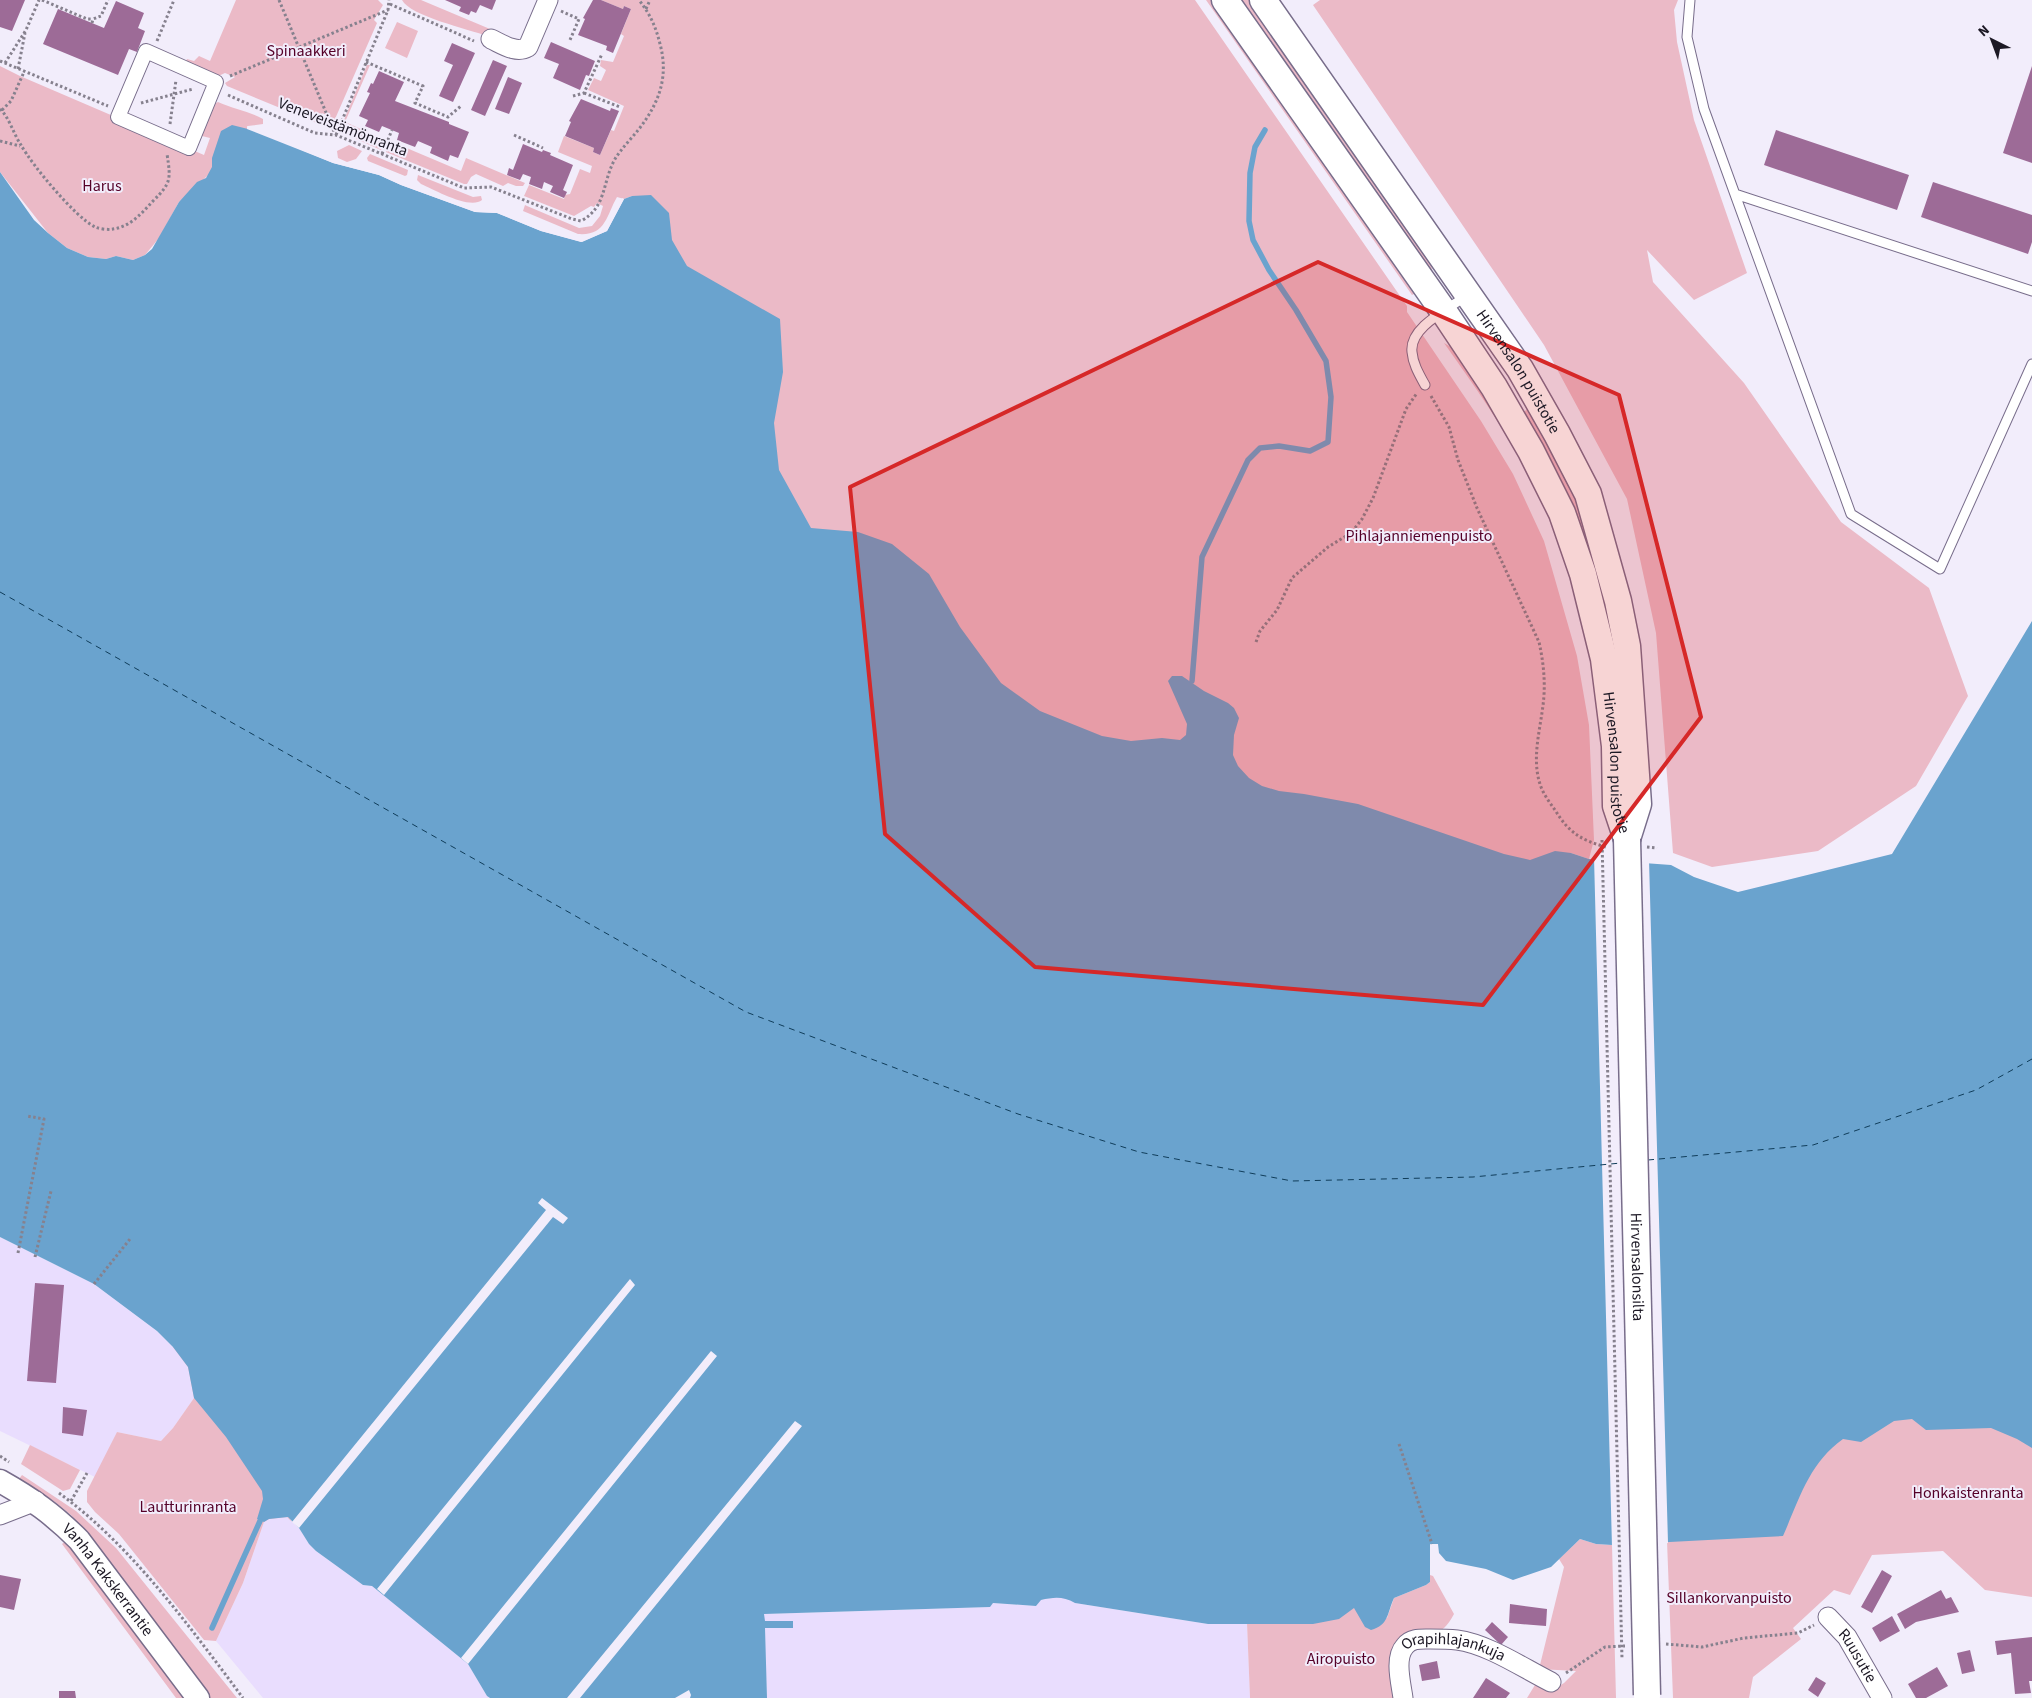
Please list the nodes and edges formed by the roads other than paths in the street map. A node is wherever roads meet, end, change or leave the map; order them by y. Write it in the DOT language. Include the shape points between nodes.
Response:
graph roads {
  1 [pos="1225,0"];
  2 [pos="1263,0"];
  3 [pos="1690,0"];
  4 [pos="554,6"];
  5 [pos="491,39"];
  6 [pos="168,139"];
  7 [pos="1735,194"];
  8 [pos="2032,291"];
  9 [pos="1468,295"];
  10 [pos="1444,312"];
  11 [pos="2032,364"];
  12 [pos="1424,385"];
  13 [pos="1620,843"];
  14 [pos="0,1481"];
  15 [pos="36,1501"];
  16 [pos="0,1515"];
  17 [pos="1828,1617"];
  18 [pos="1551,1682"];
  19 [pos="1647,1696"];
  20 [pos="198,1698"];
  21 [pos="1403,1698"];
  22 [pos="1882,1698"];
  1 -- 10 [label="main road, Hirvensalon puistotie"];
  2 -- 9 [label="main road, Hirvensalon puistotie"];
  3 -- 7 [label="lane" via="1687,37 1704,109"];
  4 -- 5 [label="street" via="523,50"];
  6 -- 6 [label="street" via="189,148 216,82 146,52 118,117"];
  7 -- 8 [label="lane"];
  7 -- 11 [label="lane" via="1851,514 1940,569"];
  9 -- 10 [label="lane"];
  9 -- 13 [label="main road, Hirvensalon puistotie" via="1520,369 1557,434 1588,494 1606,554 1627,646 1638,804"];
  10 -- 12 [label="lane" via="1424,325 1411,350"];
  10 -- 13 [label="main road, Hirvensalon puistotie" via="1494,387 1530,451 1562,513 1583,574 1604,659 1615,746"];
  13 -- 19 [label="main road, Hirvensalonsilta, bridge"];
  14 -- 15 [label="street, Vanha Kakskerrantie"];
  15 -- 16 [label="street"];
  15 -- 20 [label="street, Vanha Kakskerrantie" via="80,1540"];
  17 -- 22 [label="street, Ruusutie" via="1847,1637"];
  18 -- 21 [label="street, Orapihlajankuja" via="1488,1650 1458,1640 1420,1639 1411,1641 1401,1654"];
}
